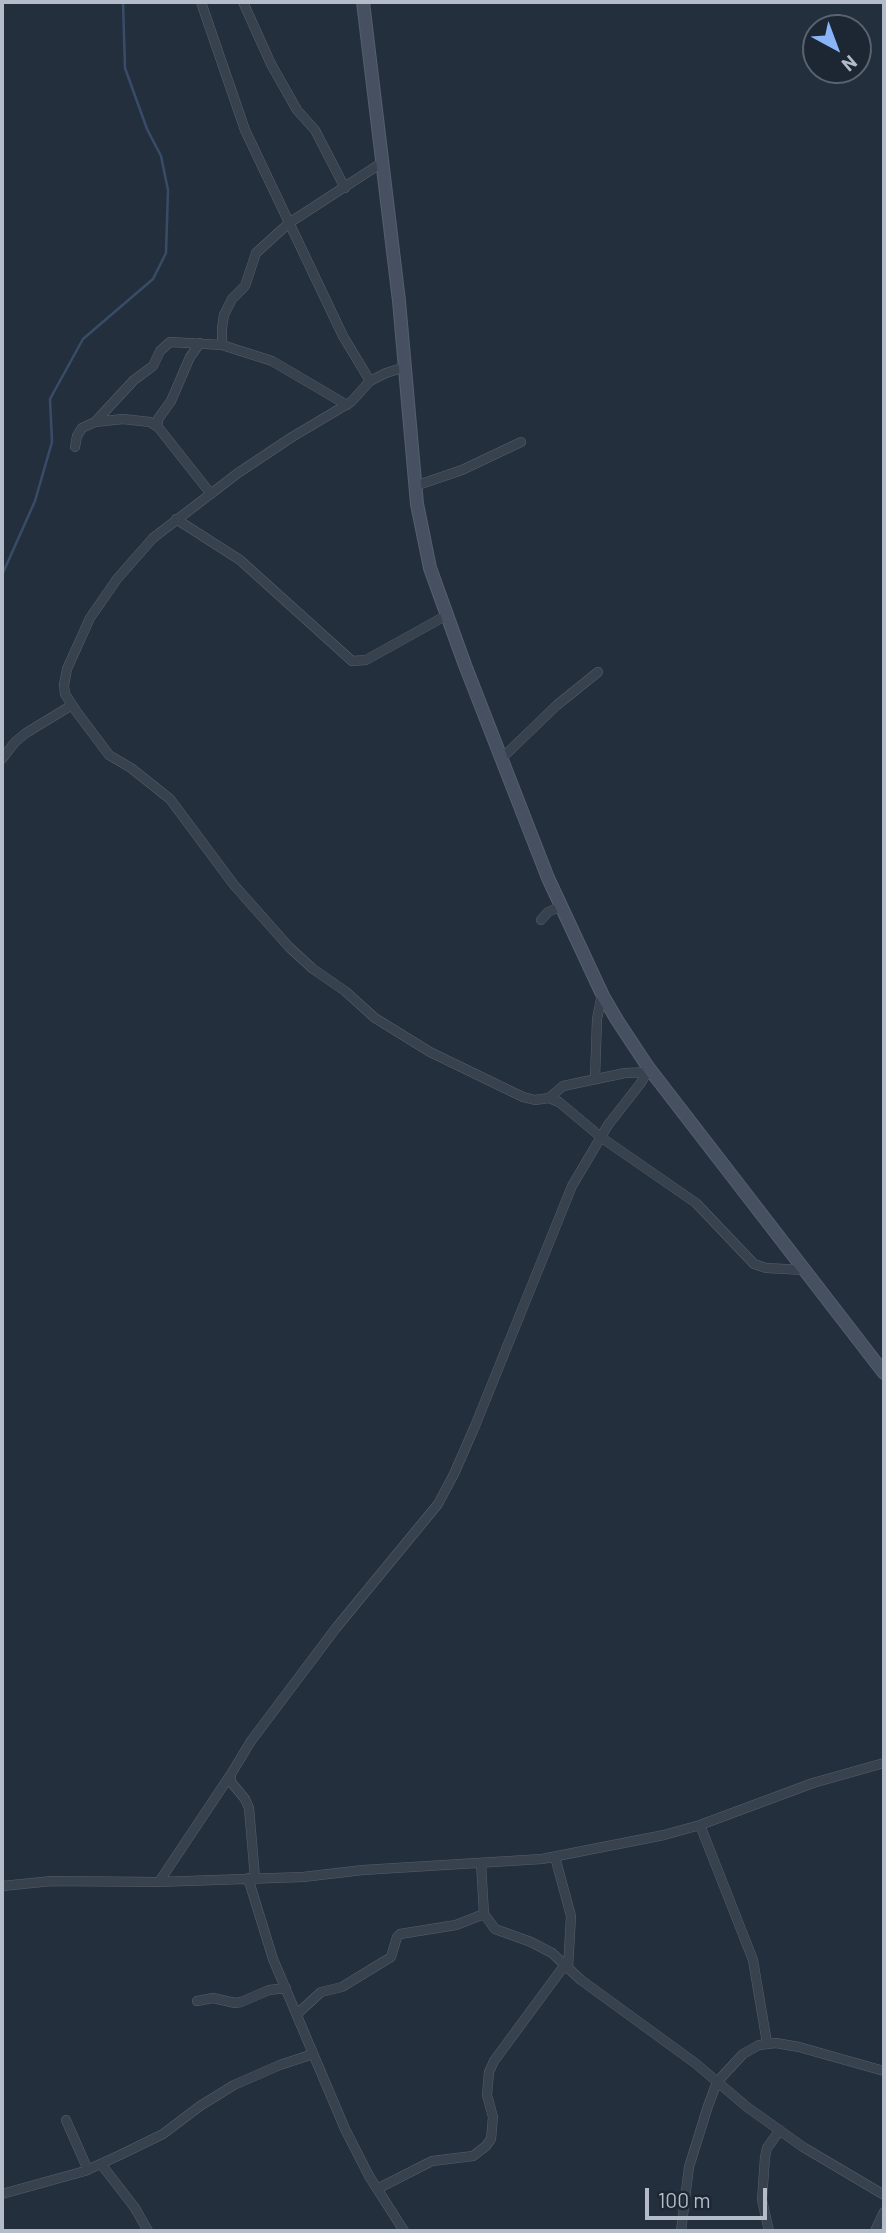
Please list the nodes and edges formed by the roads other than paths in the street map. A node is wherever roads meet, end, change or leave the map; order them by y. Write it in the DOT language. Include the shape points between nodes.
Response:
graph roads {
  1 [pos="201,2"];
  2 [pos="243,2"];
  3 [pos="363,2"];
  4 [pos="383,162"];
  5 [pos="345,188"];
  6 [pos="289,223"];
  7 [pos="200,344"];
  8 [pos="222,345"];
  9 [pos="405,367"];
  10 [pos="370,381"];
  11 [pos="346,405"];
  12 [pos="95,422"];
  13 [pos="158,427"];
  14 [pos="521,442"];
  15 [pos="75,447"];
  16 [pos="415,486"];
  17 [pos="211,494"];
  18 [pos="176,519"];
  19 [pos="447,615"];
  20 [pos="598,672"];
  21 [pos="72,705"];
  22 [pos="2,759"];
  23 [pos="501,759"];
  24 [pos="562,906"];
  25 [pos="541,920"];
  26 [pos="602,994"];
  27 [pos="649,1072"];
  28 [pos="595,1079"];
  29 [pos="549,1098"];
  30 [pos="602,1138"];
  31 [pos="804,1270"];
  32 [pos="884,1373"];
  33 [pos="884,1763"];
  34 [pos="231,1774"];
  35 [pos="700,1825"];
  36 [pos="555,1857"];
  37 [pos="481,1863"];
  38 [pos="251,1878"];
  39 [pos="159,1882"];
  40 [pos="2,1886"];
  41 [pos="484,1914"];
  42 [pos="566,1967"];
  43 [pos="286,1988"];
  44 [pos="197,2001"];
  45 [pos="297,2014"];
  46 [pos="768,2043"];
  47 [pos="313,2054"];
  48 [pos="884,2071"];
  49 [pos="717,2082"];
  50 [pos="65,2120"];
  51 [pos="780,2130"];
  52 [pos="101,2164"];
  53 [pos="88,2169"];
  54 [pos="377,2189"];
  55 [pos="2,2194"];
  56 [pos="884,2195"];
  57 [pos="884,2212"];
  58 [pos="148,2231"];
  59 [pos="404,2231"];
  60 [pos="681,2231"];
  61 [pos="769,2231"];
  62 [pos="875,2231"];
  1 -- 6 [label="street" via="245,130"];
  2 -- 5 [label="street" via="276,74 297,110 316,130"];
  3 -- 4 [label="street"];
  4 -- 5 [label="street"];
  4 -- 9 [label="street"];
  5 -- 6 [label="street"];
  6 -- 8 [label="street" via="256,253 245,286 224,315"];
  6 -- 10 [label="street"];
  7 -- 8 [label="street"];
  7 -- 12 [label="street" via="168,343 153,366"];
  7 -- 13 [label="street" via="158,419"];
  8 -- 11 [label="street" via="272,361"];
  9 -- 10 [label="street"];
  9 -- 16 [label="street"];
  10 -- 11 [label="street"];
  11 -- 17 [label="street"];
  12 -- 13 [label="street" via="123,419"];
  12 -- 15 [label="street" via="82,428"];
  13 -- 17 [label="street"];
  14 -- 16 [label="street"];
  16 -- 19 [label="street" via="430,568"];
  17 -- 18 [label="street"];
  18 -- 19 [label="street" via="240,560 352,661 366,660"];
  18 -- 21 [label="street" via="138,554 90,618 67,669 64,685"];
  19 -- 23 [label="street"];
  20 -- 23 [label="street"];
  21 -- 22 [label="street" via="26,733"];
  21 -- 29 [label="street" via="109,755 170,799 234,885 302,959 375,1018 430,1052 523,1097"];
  23 -- 24 [label="street"];
  24 -- 25 [label="street"];
  24 -- 26 [label="street"];
  26 -- 27 [label="street"];
  26 -- 28 [label="street"];
  27 -- 28 [label="street"];
  27 -- 30 [label="street"];
  27 -- 31 [label="street"];
  28 -- 29 [label="street" via="563,1086"];
  29 -- 30 [label="street" via="569,1108"];
  30 -- 31 [label="street" via="696,1203 754,1264"];
  30 -- 34 [label="street" via="572,1185 475,1426 438,1504 336,1628"];
  31 -- 32 [label="street"];
  33 -- 35 [label="street" via="813,1783"];
  34 -- 38 [label="street" via="231,1782 249,1808"];
  34 -- 39 [label="street"];
  35 -- 36 [label="street"];
  35 -- 46 [label="street" via="752,1960"];
  36 -- 37 [label="street"];
  36 -- 42 [label="street" via="572,1916"];
  37 -- 38 [label="street"];
  37 -- 41 [label="street"];
  38 -- 39 [label="street"];
  38 -- 43 [label="street"];
  39 -- 40 [label="street" via="52,1881"];
  41 -- 42 [label="street" via="495,1929 538,1946"];
  41 -- 45 [label="street" via="456,1925 400,1934 391,1958 342,1986 320,1992"];
  42 -- 49 [label="street"];
  42 -- 54 [label="street" via="489,2072 487,2095 493,2117 486,2146 473,2156 426,2163"];
  43 -- 44 [label="street" via="235,2003 213,1998"];
  43 -- 45 [label="street"];
  45 -- 47 [label="street"];
  46 -- 48 [label="street"];
  46 -- 49 [label="street" via="743,2053"];
  47 -- 52 [label="street" via="234,2085 154,2139"];
  47 -- 54 [label="street"];
  49 -- 51 [label="street"];
  49 -- 60 [label="street" via="691,2157"];
  50 -- 53 [label="street"];
  51 -- 56 [label="street"];
  51 -- 61 [label="street" via="765,2157 762,2200"];
  52 -- 53 [label="street"];
  52 -- 58 [label="street"];
  53 -- 55 [label="street"];
  54 -- 59 [label="street"];
  57 -- 62 [label="street"];
}
